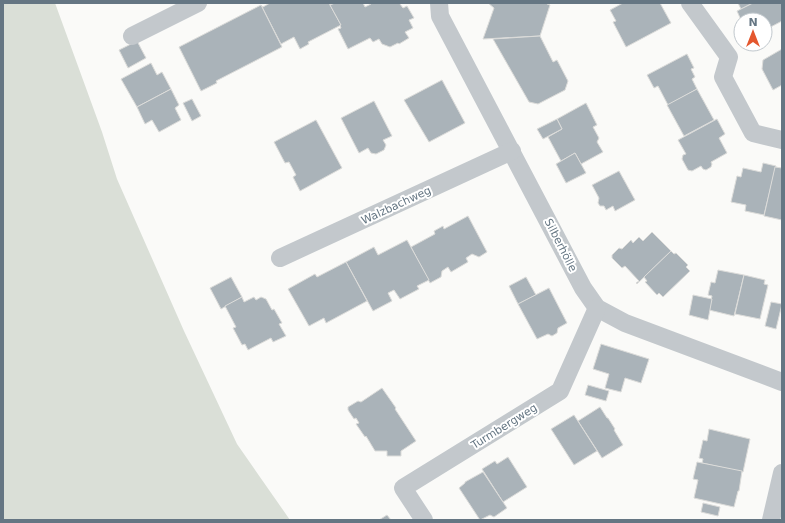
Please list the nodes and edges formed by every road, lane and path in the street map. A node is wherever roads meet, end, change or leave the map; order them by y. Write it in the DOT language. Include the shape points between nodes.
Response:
graph roads {
  1 [pos="198,3"];
  2 [pos="439,3"];
  3 [pos="690,3"];
  4 [pos="132,36"];
  5 [pos="782,140"];
  6 [pos="512,151"];
  7 [pos="280,258"];
  8 [pos="598,308"];
  9 [pos="782,382"];
  10 [pos="782,473"];
  11 [pos="424,520"];
  12 [pos="771,520"];
  1 -- 4 [label="street"];
  2 -- 6 [label="street, Silberhölle" via="440,16"];
  3 -- 5 [label="street" via="729,57 723,77 753,133"];
  6 -- 7 [label="street, Walzbachweg"];
  6 -- 8 [label="street, Silberhölle" via="583,288"];
  8 -- 9 [label="street, Silberhölle" via="625,323"];
  8 -- 11 [label="street, Turmbergweg" via="560,391 403,488"];
  10 -- 12 [label="street"];
}
